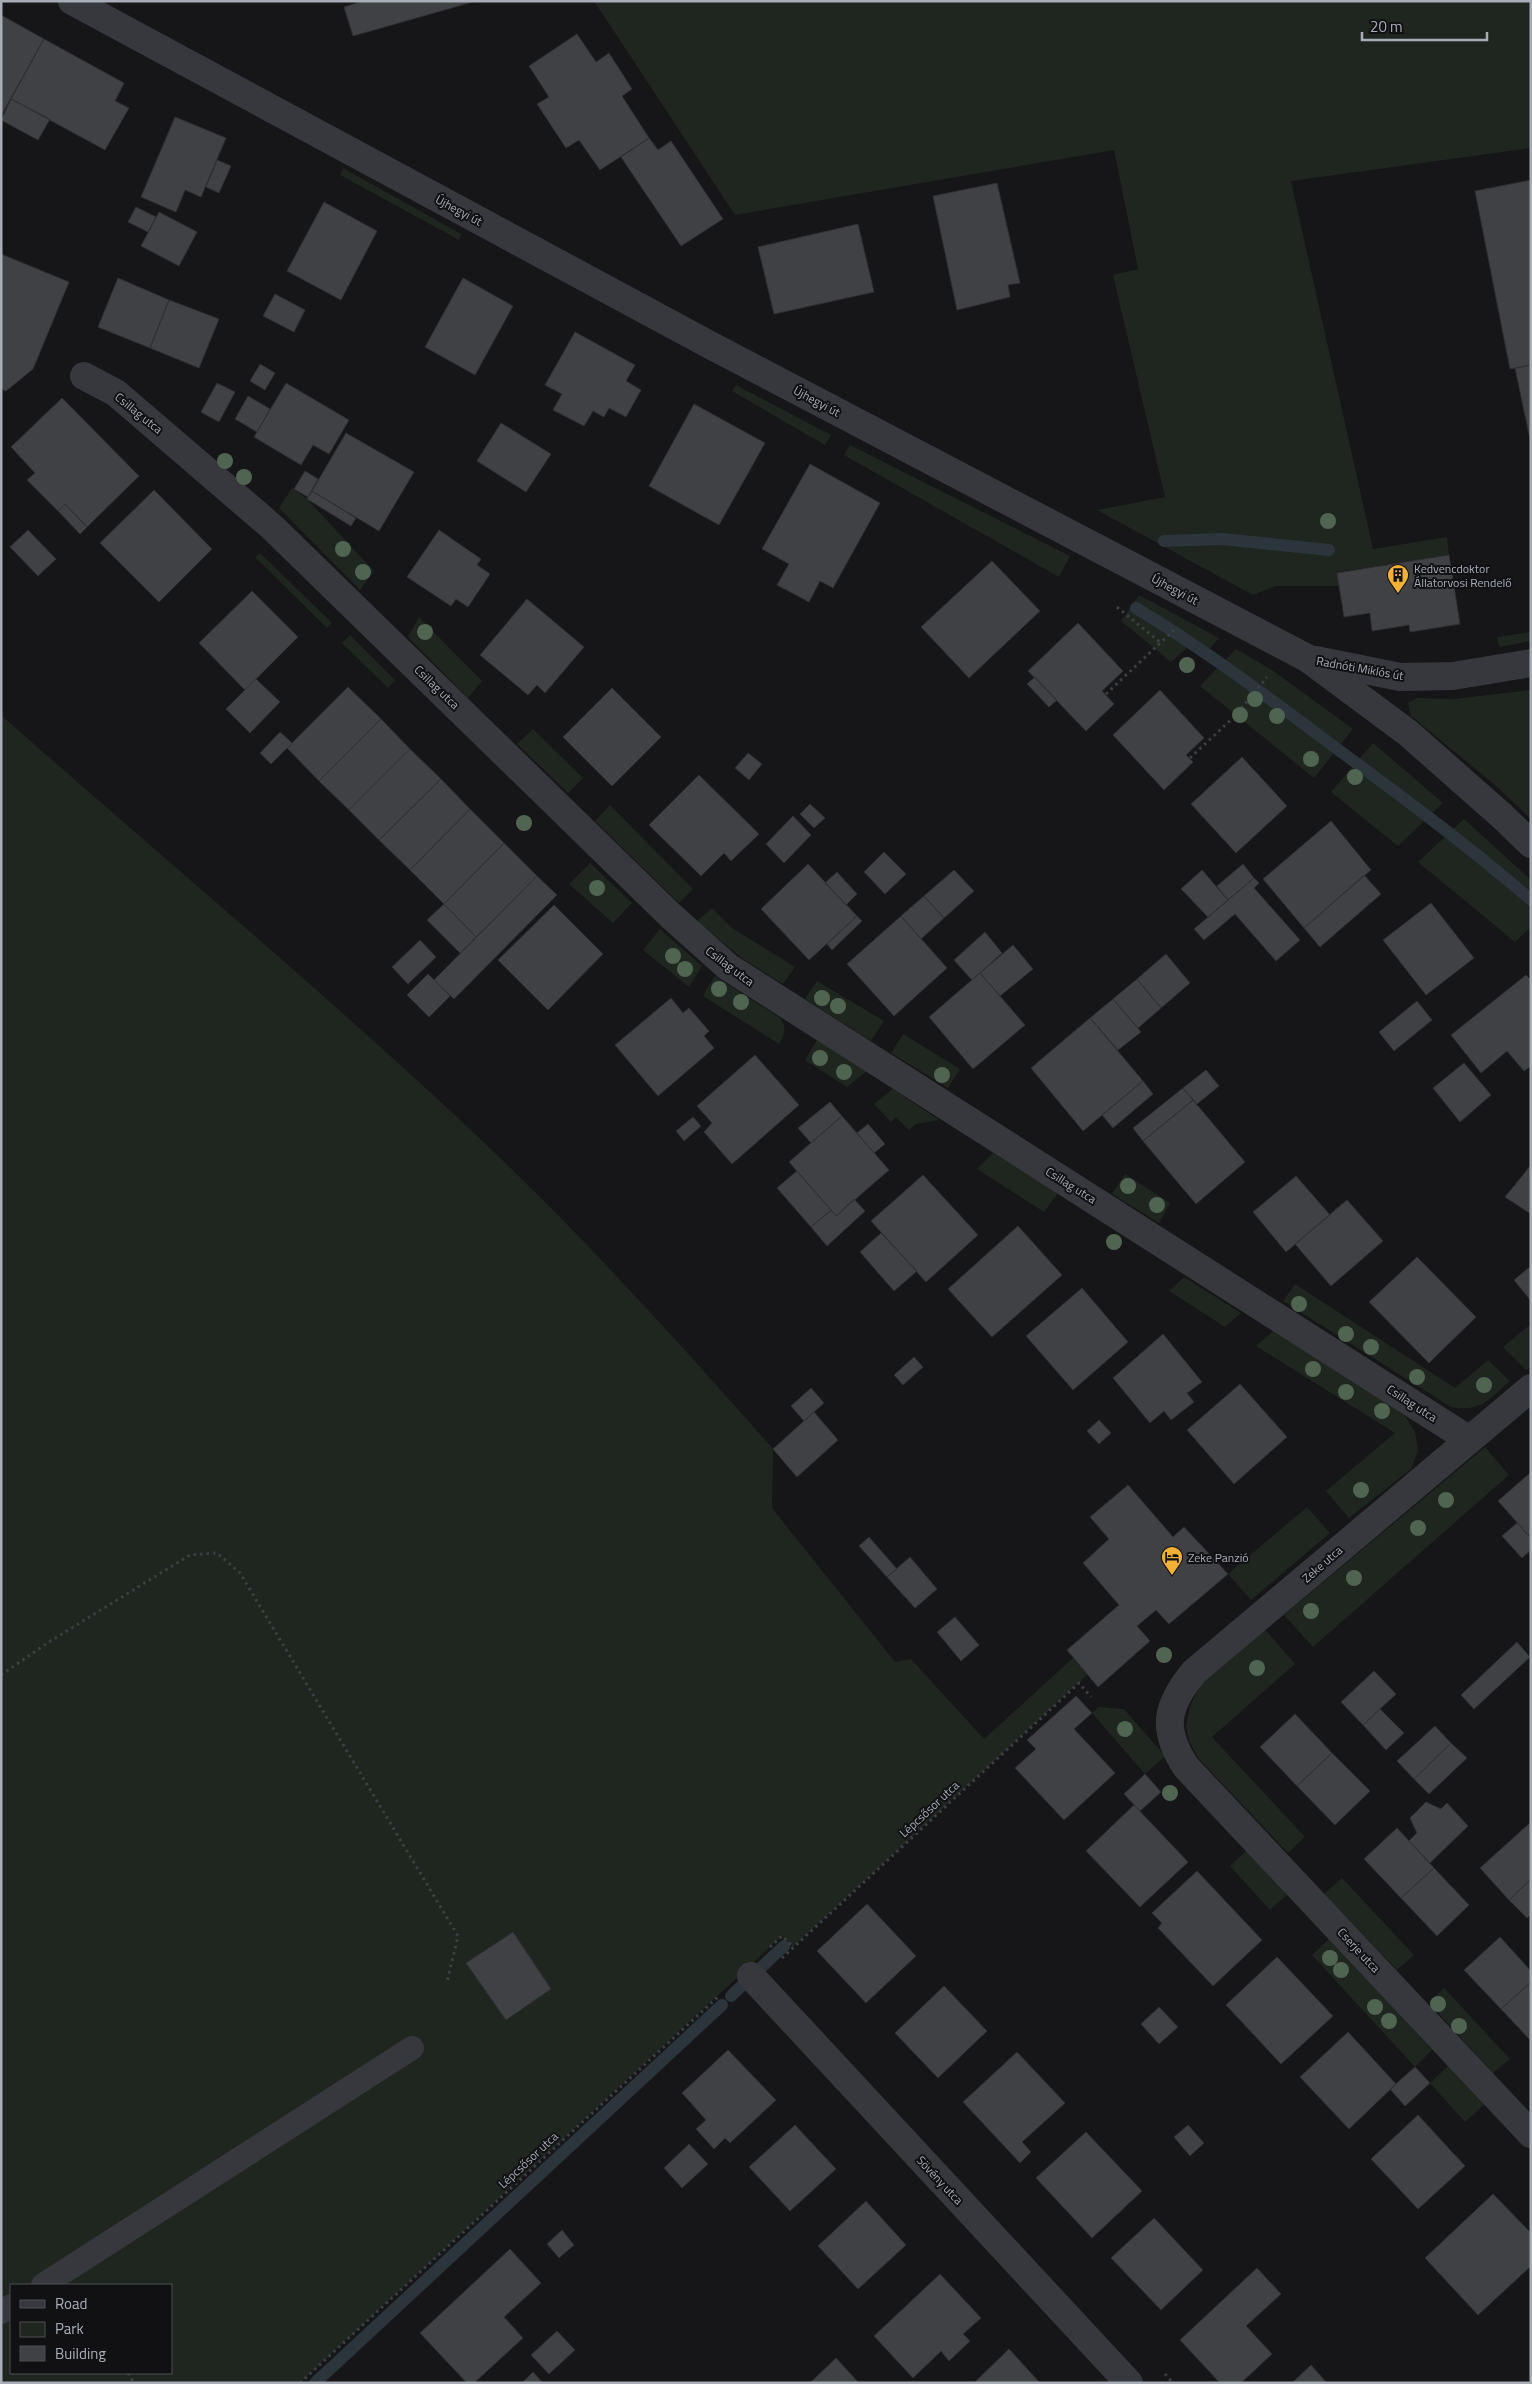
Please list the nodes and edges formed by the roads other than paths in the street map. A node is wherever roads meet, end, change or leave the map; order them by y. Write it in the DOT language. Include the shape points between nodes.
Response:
graph roads {
  1 [pos="72,1"];
  2 [pos="84,376"];
  3 [pos="1307,658"];
  4 [pos="1531,663"];
  5 [pos="1531,844"];
  6 [pos="1531,1388"];
  7 [pos="1468,1439"];
  8 [pos="1186,1767"];
  9 [pos="751,1976"];
  10 [pos="412,2048"];
  11 [pos="1531,2134"];
  12 [pos="45,2284"];
  13 [pos="1129,2383"];
  1 -- 3 [label="street, Újhegyi út" via="710,345"];
  2 -- 7 [label="street, Csillag utca" via="116,393 272,527 663,908 728,967"];
  3 -- 4 [label="street, Radnóti Miklós út" via="1400,677 1453,676"];
  3 -- 5 [label="street, Újhegyi út" via="1408,733"];
  6 -- 7 [label="street, Zeke utca"];
  7 -- 8 [label="street, Zeke utca" via="1194,1672 1180,1690 1169,1725 1174,1748"];
  8 -- 11 [label="street, Cserje utca"];
  9 -- 13 [label="street, Sövény utca"];
  10 -- 12 [label="lane"];
}
